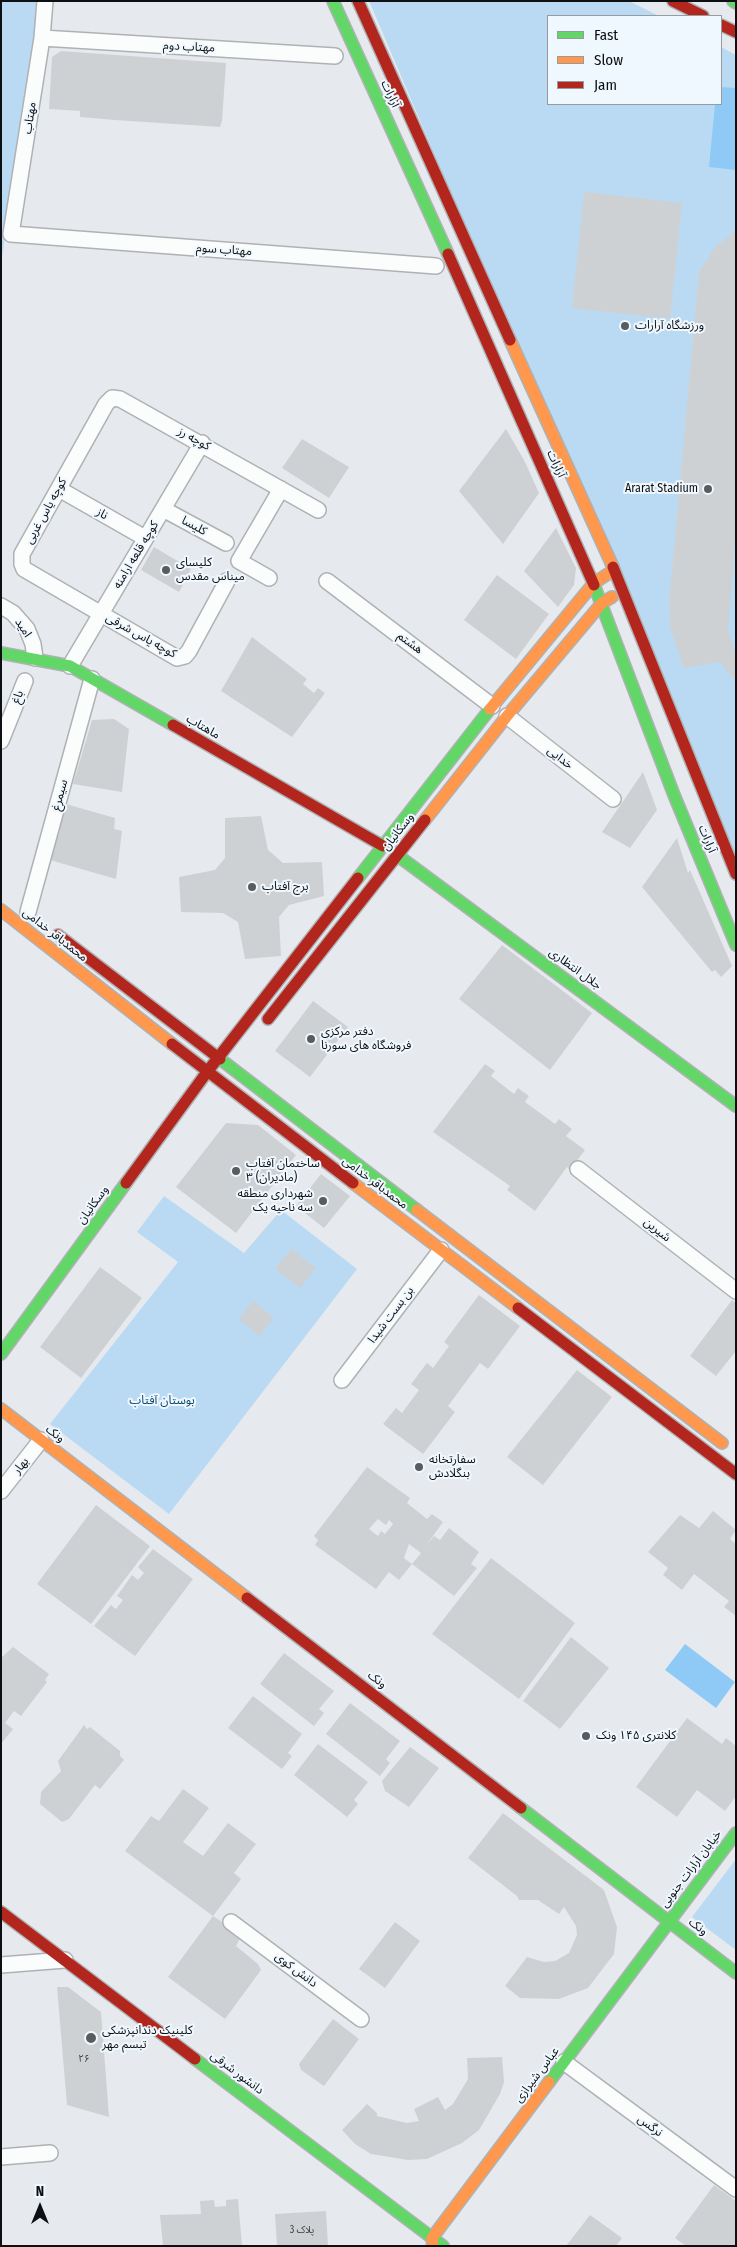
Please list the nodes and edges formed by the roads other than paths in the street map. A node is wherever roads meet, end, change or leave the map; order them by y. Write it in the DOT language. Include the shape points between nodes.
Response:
graph roads {
  1 [pos="45,1"];
  2 [pos="333,1"];
  3 [pos="358,1"];
  4 [pos="673,1"];
  5 [pos="701,15"];
  6 [pos="722,25"];
  7 [pos="736,32"];
  8 [pos="42,38"];
  9 [pos="335,56"];
  10 [pos="11,234"];
  11 [pos="436,266"];
  12 [pos="516,350"];
  13 [pos="495,359"];
  14 [pos="106,404"];
  15 [pos="202,443"];
  16 [pos="59,489"];
  17 [pos="281,489"];
  18 [pos="163,509"];
  19 [pos="318,510"];
  20 [pos="145,538"];
  21 [pos="226,543"];
  22 [pos="614,570"];
  23 [pos="269,578"];
  24 [pos="327,581"];
  25 [pos="227,582"];
  26 [pos="594,583"];
  27 [pos="623,590"];
  28 [pos="602,603"];
  29 [pos="1,606"];
  30 [pos="101,613"];
  31 [pos="1,653"];
  32 [pos="35,658"];
  33 [pos="70,666"];
  34 [pos="92,679"];
  35 [pos="25,681"];
  36 [pos="492,706"];
  37 [pos="506,716"];
  38 [pos="1,741"];
  39 [pos="613,799"];
  40 [pos="383,846"];
  41 [pos="397,855"];
  42 [pos="736,874"];
  43 [pos="14,902"];
  44 [pos="1,910"];
  45 [pos="32,915"];
  46 [pos="51,930"];
  47 [pos="736,944"];
  48 [pos="164,1017"];
  49 [pos="153,1029"];
  50 [pos="258,1031"];
  51 [pos="217,1058"];
  52 [pos="232,1064"];
  53 [pos="207,1072"];
  54 [pos="219,1081"];
  55 [pos="736,1106"];
  56 [pos="578,1169"];
  57 [pos="388,1188"];
  58 [pos="376,1201"];
  59 [pos="441,1250"];
  60 [pos="736,1291"];
  61 [pos="1,1354"];
  62 [pos="342,1380"];
  63 [pos="1,1409"];
  64 [pos="41,1440"];
  65 [pos="728,1448"];
  66 [pos="736,1474"];
  67 [pos="1,1491"];
  68 [pos="736,1833"];
  69 [pos="1,1912"];
  70 [pos="231,1922"];
  71 [pos="669,1922"];
  72 [pos="65,1960"];
  73 [pos="1,1965"];
  74 [pos="736,1973"];
  75 [pos="361,2019"];
  76 [pos="564,2062"];
  77 [pos="50,2153"];
  78 [pos="1,2157"];
  79 [pos="736,2190"];
  80 [pos="432,2242"];
  81 [pos="443,2246"];
  1 -- 8 [label="street, مهتاب"];
  2 -- 13 [label="main road, آرارات"];
  3 -- 12 [label="main road, آرارات"];
  4 -- 5 [label="main road"];
  6 -- 7 [label="main road"];
  8 -- 9 [label="street, مهتاب دوم"];
  8 -- 10 [label="street, مهتاب"];
  10 -- 11 [label="street, مهتاب سوم"];
  12 -- 13 [label="main road"];
  12 -- 22 [label="main road, آرارات"];
  13 -- 26 [label="main road, آرارات"];
  14 -- 15 [label="street, کوچه رز" via="112,398 120,398"];
  14 -- 16 [label="street, کوچه یاس غربی"];
  15 -- 17 [label="street, کوچه رز"];
  15 -- 18 [label="street, کوچه قلعه ارامنه"];
  16 -- 20 [label="street, ناز"];
  16 -- 30 [label="street, کوچه یاس غربی" via="22,554 22,564 24,569"];
  17 -- 19 [label="street, کوچه رز"];
  17 -- 23 [label="street" via="239,561"];
  18 -- 20 [label="street, کوچه قلعه ارامنه"];
  18 -- 21 [label="street, کلیسا"];
  20 -- 30 [label="street, کوچه قلعه ارامنه"];
  22 -- 26 [label="main road, وسکانیان"];
  22 -- 27 [label="main road, آرارات"];
  24 -- 36 [label="street, هشتم"];
  25 -- 30 [label="street, کوچه یاس شرقی" via="188,652 181,658"];
  26 -- 28 [label="main road, آرارات"];
  26 -- 36 [label="main road, وسکانیان"];
  27 -- 28 [label="main road, وسکانیان"];
  27 -- 42 [label="main road, آرارات"];
  28 -- 37 [label="main road, وسکانیان"];
  28 -- 47 [label="main road, آرارات" via="674,795"];
  29 -- 32 [label="street, امید" via="13,613 27,630"];
  30 -- 33 [label="street, کوچه قلعه ارامنه"];
  31 -- 32 [label="main road, ماهتاب"];
  32 -- 33 [label="main road, ماهتاب"];
  33 -- 34 [label="main road, ماهتاب"];
  34 -- 40 [label="main road, ماهتاب"];
  34 -- 45 [label="street, سیمرغ"];
  35 -- 38 [label="street, باغ"];
  36 -- 37 [label="main road"];
  36 -- 40 [label="main road, وسکانیان"];
  37 -- 39 [label="street, خدایی"];
  37 -- 41 [label="main road, وسکانیان"];
  40 -- 51 [label="main road, وسکانیان"];
  41 -- 50 [label="main road, وسکانیان"];
  41 -- 55 [label="main road, جلال انتظاری"];
  43 -- 45 [label="main road, محمدباقر خدامی"];
  44 -- 49 [label="main road, محمدباقر خدامی"];
  46 -- 48 [label="main road, محمدباقر خدامی"];
  48 -- 49 [label="main road"];
  48 -- 51 [label="main road, محمدباقر خدامی"];
  49 -- 53 [label="main road, محمدباقر خدامی"];
  51 -- 52 [label="main road, محمدباقر خدامی"];
  51 -- 53 [label="main road, وسکانیان"];
  52 -- 54 [label="main road"];
  52 -- 57 [label="main road, محمدباقر خدامی"];
  53 -- 54 [label="main road, محمدباقر خدامی"];
  53 -- 61 [label="main road, وسکانیان"];
  54 -- 58 [label="main road, محمدباقر خدامی"];
  56 -- 60 [label="street, شیرین"];
  57 -- 58 [label="main road"];
  57 -- 65 [label="main road, محمدباقر خدامی"];
  58 -- 59 [label="main road, محمدباقر خدامی"];
  59 -- 62 [label="street, بن بست شیدا"];
  59 -- 66 [label="main road, محمدباقر خدامی"];
  63 -- 64 [label="main road, ونک"];
  64 -- 67 [label="street, بهار"];
  64 -- 71 [label="main road, ونک"];
  68 -- 71 [label="main road, خیابان آرارات جنوبی"];
  69 -- 72 [label="main road, دانشور شرقی"];
  70 -- 75 [label="street, دانش کوی"];
  71 -- 74 [label="main road, ونک"];
  71 -- 76 [label="main road, عباس شیرازی"];
  72 -- 73 [label="street"];
  72 -- 80 [label="main road, دانشور شرقی"];
  76 -- 79 [label="street, نرگس"];
  76 -- 80 [label="main road, عباس شیرازی"];
  77 -- 78 [label="street"];
  80 -- 81 [label="main road, دانشور شرقی"];
}
